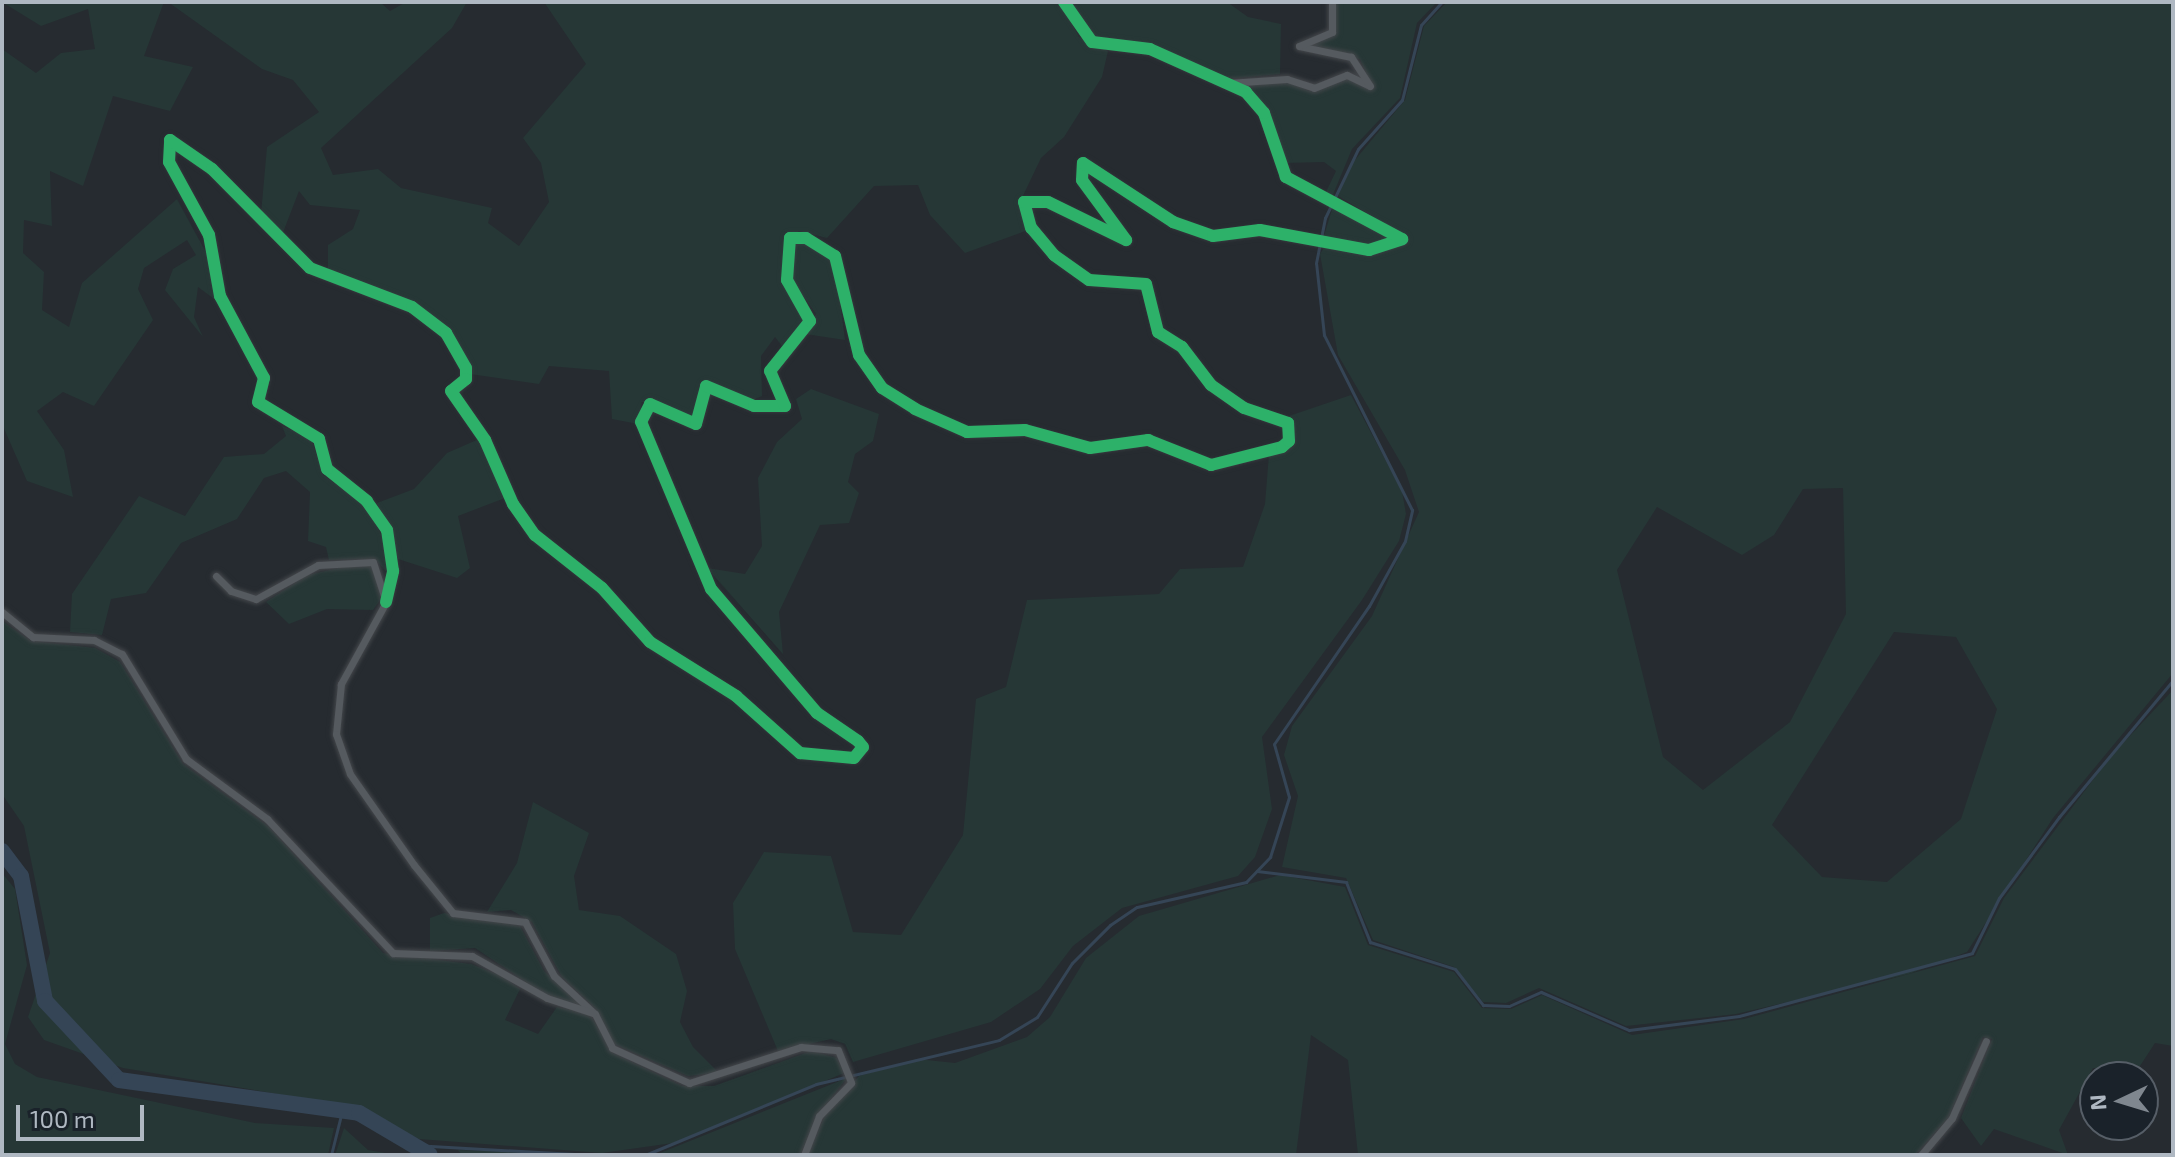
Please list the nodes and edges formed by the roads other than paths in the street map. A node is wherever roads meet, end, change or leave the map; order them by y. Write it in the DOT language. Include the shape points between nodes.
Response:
graph roads {
  1 [pos="1064,2"];
  2 [pos="1332,2"];
  3 [pos="1228,83"];
  4 [pos="216,576"];
  5 [pos="386,602"];
  6 [pos="2,612"];
  7 [pos="595,1014"];
  8 [pos="1986,1041"];
  9 [pos="804,1155"];
  10 [pos="1921,1155"];
  1 -- 3 [label="street" via="1092,42 1150,49"];
  2 -- 3 [label="street" via="1332,32 1299,46 1351,57 1370,86 1347,75 1314,88 1287,79"];
  3 -- 5 [label="street" via="1264,113 1286,177 1402,239 1369,250 1260,230 1213,236 1173,222 1083,163 1082,180 1126,240 1035,198 1024,209 1040,242 1089,280 1146,284 1158,332 1182,347 1231,401 1288,423 1289,441 1282,447 1211,465 1148,440 1090,448 1025,430 967,432 875,380 852,337 835,256 795,235 786,246 787,280 810,321 770,371 785,406 754,406 706,386 696,424 645,405 644,433 670,479 702,576 817,713 863,747 847,759 800,753 736,696 650,642 602,588 535,535 513,504 485,440 451,391 466,379 466,368 446,333 412,307 310,268 212,169 170,140 169,162 209,235 220,296 264,378 258,402 319,439 327,469 367,501 387,530 393,571"];
  4 -- 5 [label="street" via="231,591 256,599 318,565 359,558 382,575"];
  5 -- 7 [label="street" via="336,703 336,734 350,774 447,907 525,922 554,976"];
  6 -- 7 [label="street" via="33,637 94,640 122,654 186,759 267,819 384,946 405,956 472,956 547,998"];
  7 -- 9 [label="street" via="612,1048 689,1083 801,1047 838,1050 851,1083 819,1116"];
  8 -- 10 [label="street" via="1952,1118"];
}
